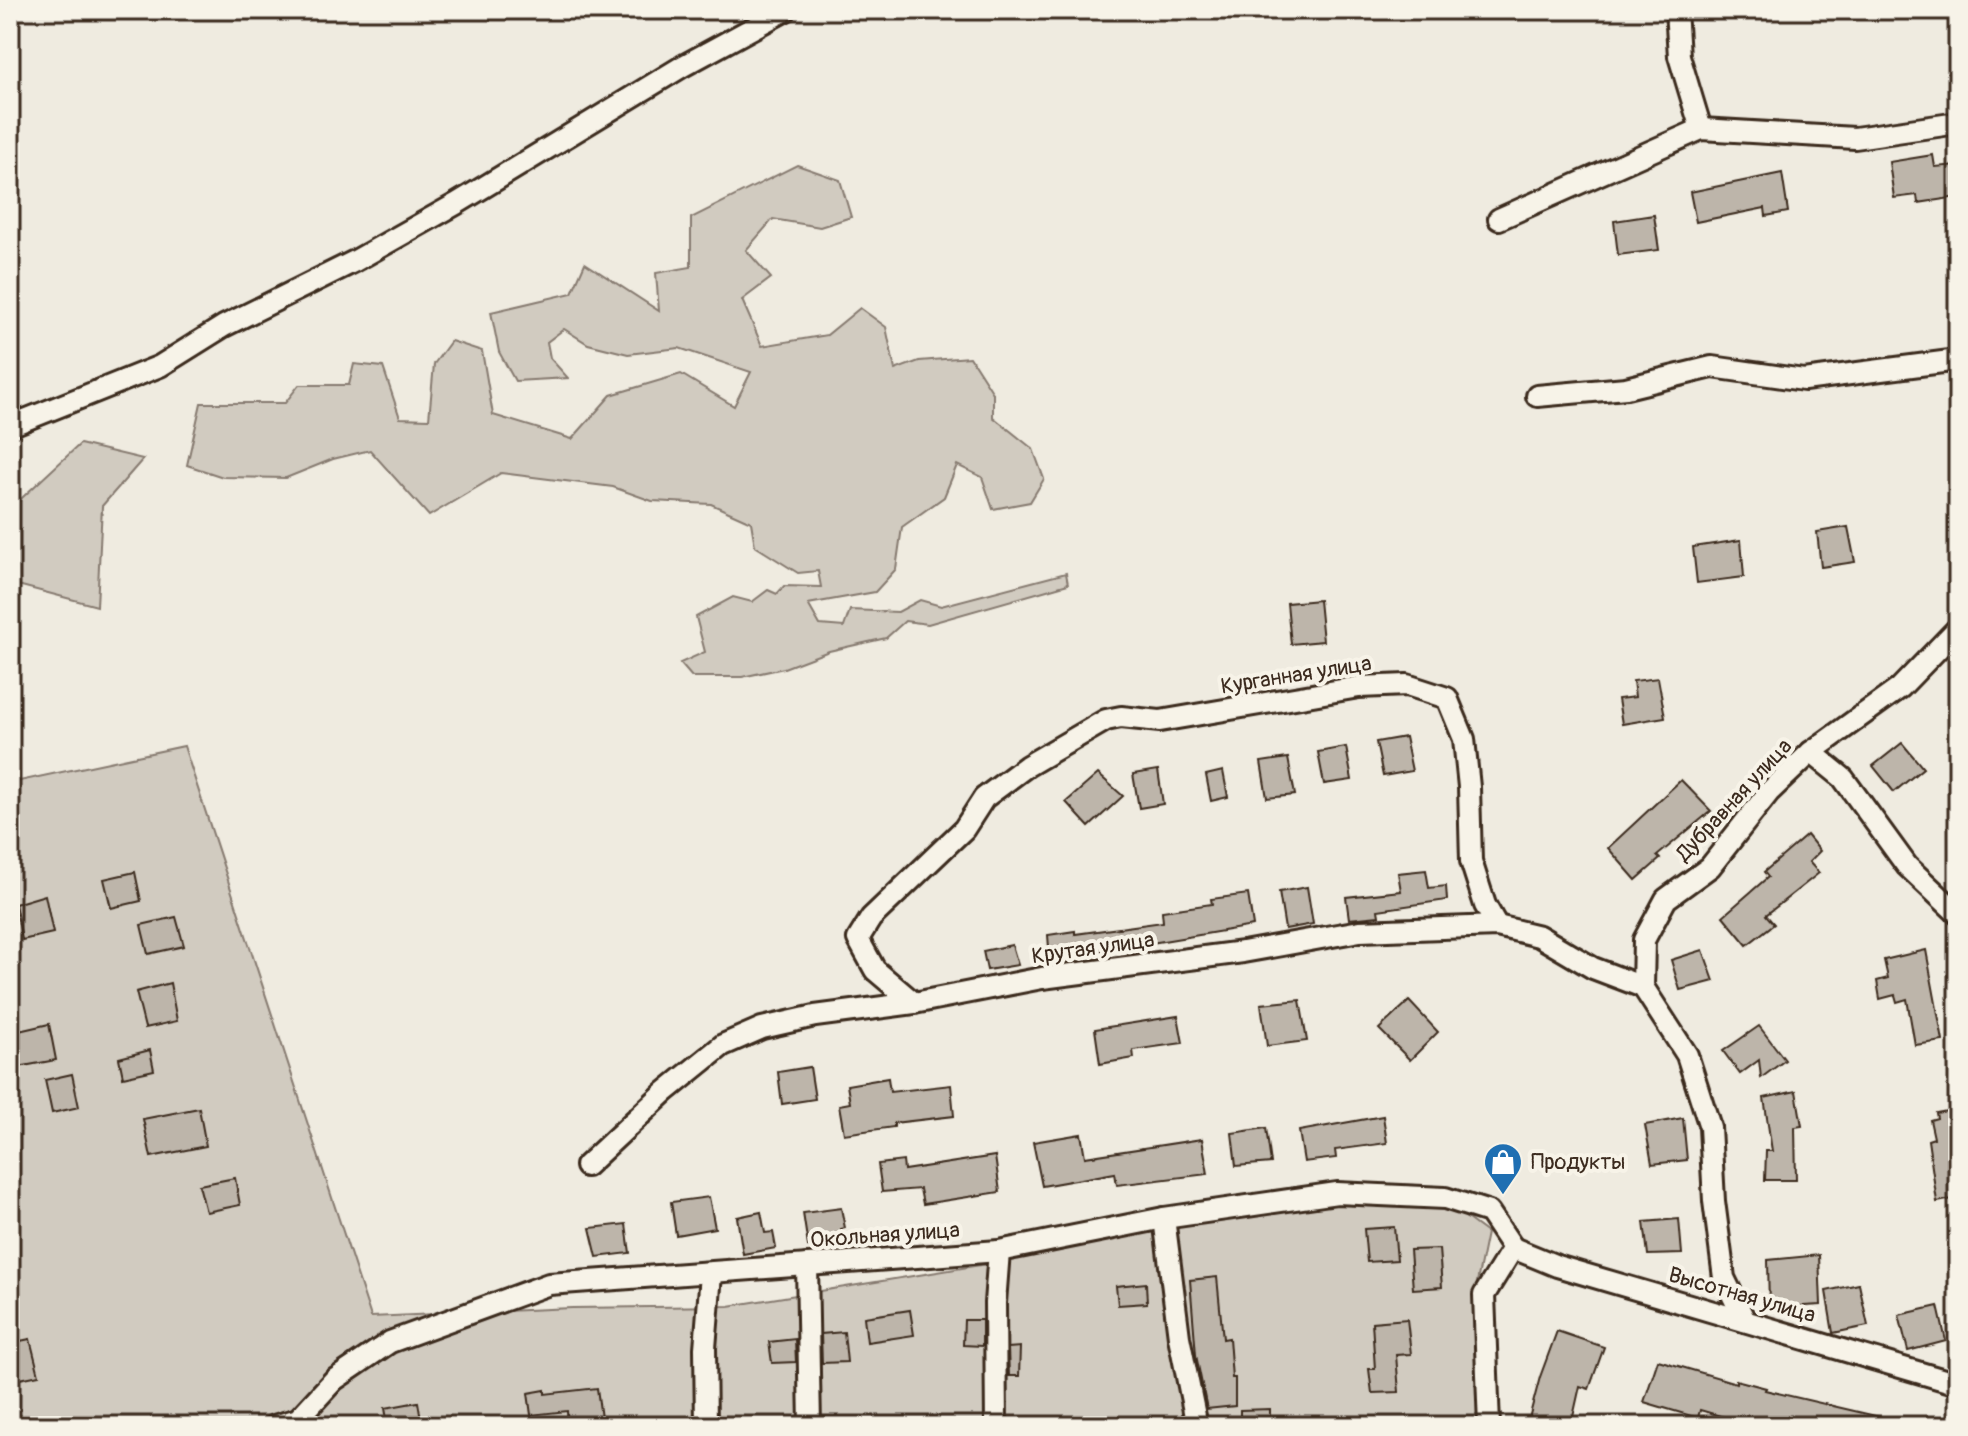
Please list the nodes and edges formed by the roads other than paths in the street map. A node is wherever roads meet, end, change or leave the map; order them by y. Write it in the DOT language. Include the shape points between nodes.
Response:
graph roads {
  1 [pos="786,10"];
  2 [pos="1676,10"];
  3 [pos="1958,123"];
  4 [pos="1701,129"];
  5 [pos="1499,219"];
  6 [pos="1958,360"];
  7 [pos="1537,396"];
  8 [pos="10,426"];
  9 [pos="1958,628"];
  10 [pos="1811,752"];
  11 [pos="1958,914"];
  12 [pos="1497,926"];
  13 [pos="1643,987"];
  14 [pos="914,1003"];
  15 [pos="586,1166"];
  16 [pos="1164,1218"];
  17 [pos="1513,1248"];
  18 [pos="999,1251"];
  19 [pos="807,1265"];
  20 [pos="711,1274"];
  21 [pos="1745,1321"];
  22 [pos="1958,1384"];
  23 [pos="298,1422"];
  24 [pos="274,1426"];
  25 [pos="706,1426"];
  26 [pos="810,1426"];
  27 [pos="996,1426"];
  28 [pos="1197,1426"];
  29 [pos="1489,1426"];
  1 -- 8 [label="street" via="456,204 224,326 160,366"];
  2 -- 4 [label="street" via="1679,56"];
  3 -- 4 [label="street" via="1855,138"];
  4 -- 5 [label="street"];
  6 -- 7 [label="street" via="1804,380 1712,367 1626,388"];
  9 -- 10 [label="street, Дубравная улица" via="1900,688"];
  10 -- 11 [label="street" via="1843,778 1907,866"];
  10 -- 13 [label="street, Дубравная улица" via="1769,792 1710,867 1666,899 1644,940"];
  12 -- 13 [label="street, Крутая улица" via="1539,936 1593,968"];
  12 -- 14 [label="street, Крутая улица" via="1360,931 1042,978"];
  12 -- 14 [label="street, Курганная улица" via="1471,861 1464,739 1447,698 1407,685 1359,687 1160,721 1121,717 1106,720 1027,766 984,798 964,829 871,918 858,939 875,970"];
  13 -- 21 [label="street" via="1687,1055 1710,1127 1724,1278"];
  14 -- 15 [label="street, Крутая улица" via="802,1019 723,1045"];
  16 -- 17 [label="street, Окольная улица" via="1337,1193 1445,1198 1489,1212"];
  16 -- 18 [label="street, Окольная улица"];
  16 -- 28 [label="street"];
  17 -- 21 [label="street, Высотная улица"];
  17 -- 29 [label="street" via="1484,1295"];
  18 -- 19 [label="street, Окольная улица"];
  18 -- 27 [label="street"];
  19 -- 20 [label="street, Окольная улица"];
  19 -- 26 [label="street"];
  20 -- 23 [label="street, Окольная улица" via="549,1284 487,1306 390,1342 334,1380"];
  20 -- 25 [label="street"];
  21 -- 22 [label="street, Высотная улица"];
  23 -- 24 [label="street, Окольная улица"];
}
